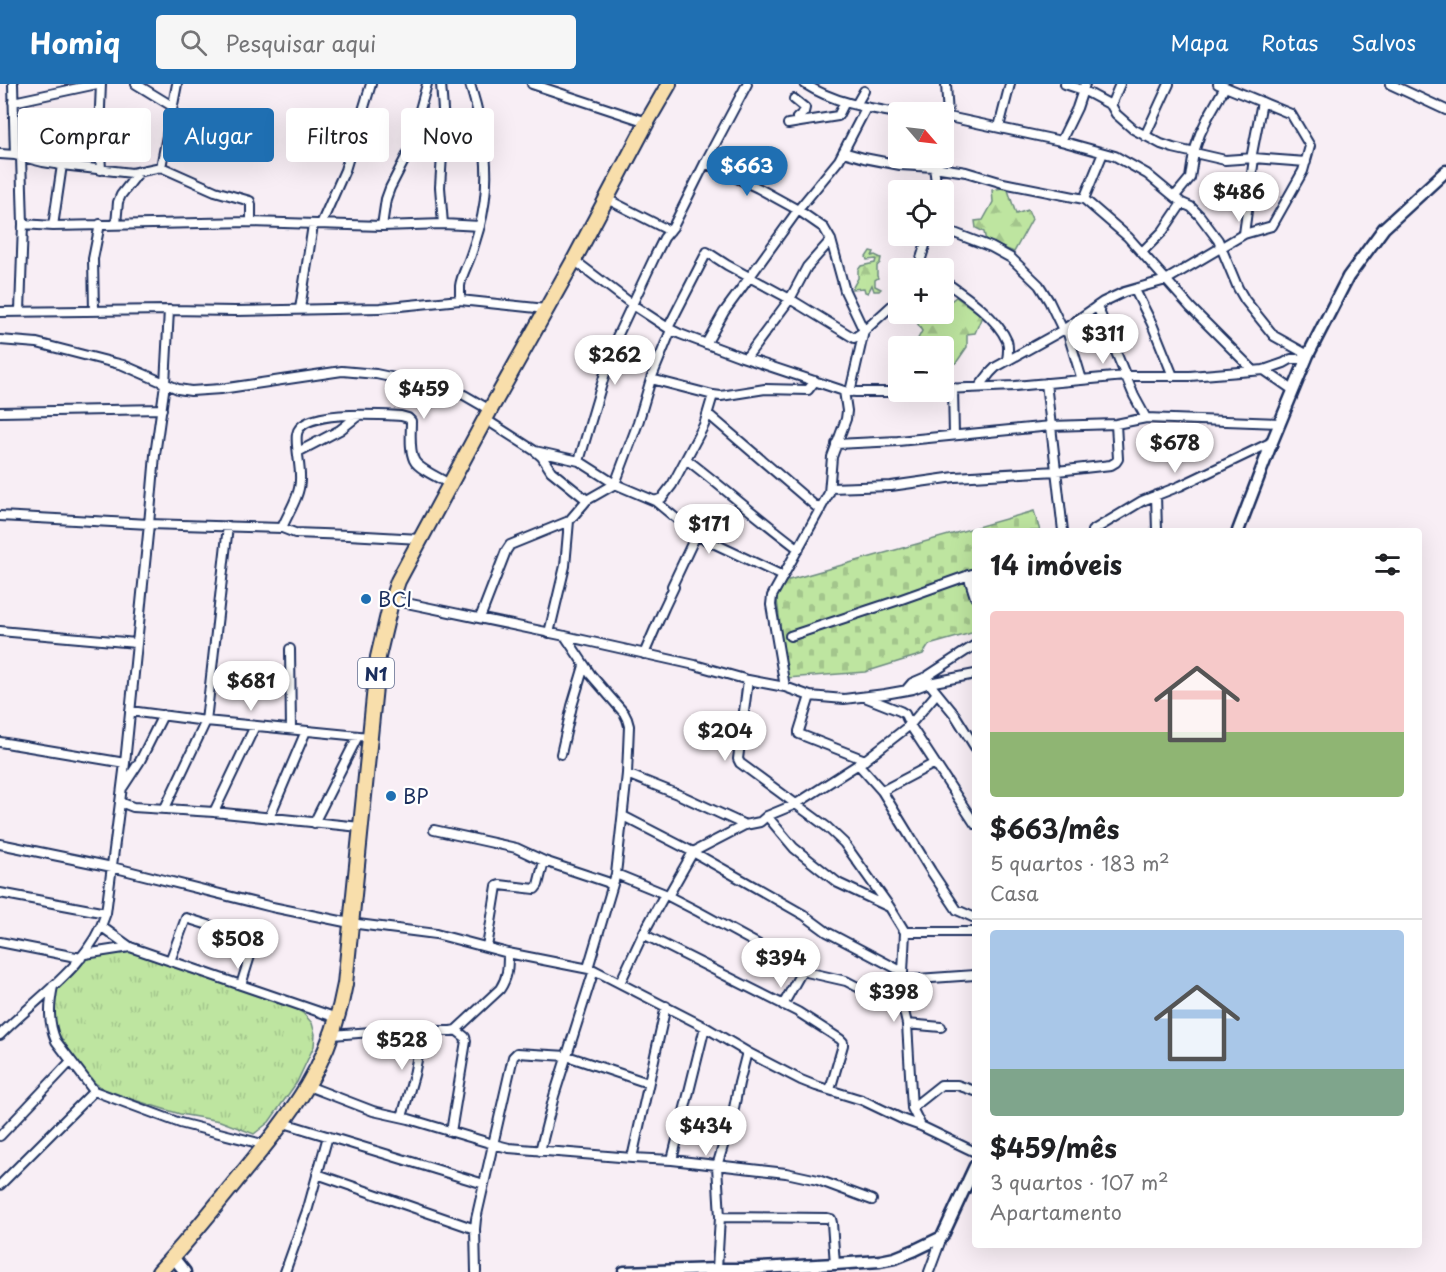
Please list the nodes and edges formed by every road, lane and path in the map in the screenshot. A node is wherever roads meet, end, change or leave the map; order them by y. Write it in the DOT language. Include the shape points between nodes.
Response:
graph roads {
  1 [pos="13,84"];
  2 [pos="99,84"];
  3 [pos="136,84"];
  4 [pos="177,84"];
  5 [pos="371,84"];
  6 [pos="427,84"];
  7 [pos="441,84"];
  8 [pos="470,84"];
  9 [pos="531,84"];
  10 [pos="669,84"];
  11 [pos="747,84"];
  12 [pos="805,84"];
  13 [pos="946,84"];
  14 [pos="1010,84"];
  15 [pos="1065,84"];
  16 [pos="1120,84"];
  17 [pos="1169,84"];
  18 [pos="1245,84"];
  19 [pos="1390,84"];
  20 [pos="1222,86"];
  21 [pos="1084,87"];
  22 [pos="864,91"];
  23 [pos="1240,92"];
  24 [pos="794,99"];
  25 [pos="14,102"];
  26 [pos="845,102"];
  27 [pos="946,102"];
  28 [pos="1262,102"];
  29 [pos="856,105"];
  30 [pos="1111,105"];
  31 [pos="172,106"];
  32 [pos="866,108"];
  33 [pos="1446,110"];
  34 [pos="888,111"];
  35 [pos="954,118"];
  36 [pos="646,122"];
  37 [pos="800,122"];
  38 [pos="788,124"];
  39 [pos="999,127"];
  40 [pos="1145,136"];
  41 [pos="1061,141"];
  42 [pos="843,152"];
  43 [pos="1194,152"];
  44 [pos="1103,153"];
  45 [pos="0,154"];
  46 [pos="18,156"];
  47 [pos="1252,158"];
  48 [pos="18,162"];
  49 [pos="43,162"];
  50 [pos="1306,162"];
  51 [pos="705,163"];
  52 [pos="888,163"];
  53 [pos="62,165"];
  54 [pos="161,167"];
  55 [pos="945,168"];
  56 [pos="101,170"];
  57 [pos="1446,171"];
  58 [pos="139,172"];
  59 [pos="1175,196"];
  60 [pos="605,198"];
  61 [pos="1084,199"];
  62 [pos="1182,203"];
  63 [pos="798,210"];
  64 [pos="251,222"];
  65 [pos="23,224"];
  66 [pos="100,224"];
  67 [pos="116,224"];
  68 [pos="317,224"];
  69 [pos="443,224"];
  70 [pos="53,226"];
  71 [pos="382,226"];
  72 [pos="480,226"];
  73 [pos="670,231"];
  74 [pos="954,233"];
  75 [pos="1244,234"];
  76 [pos="831,240"];
  77 [pos="1221,248"];
  78 [pos="1142,252"];
  79 [pos="574,260"];
  80 [pos="749,278"];
  81 [pos="1166,280"];
  82 [pos="954,289"];
  83 [pos="1135,290"];
  84 [pos="789,299"];
  85 [pos="460,300"];
  86 [pos="633,305"];
  87 [pos="1097,306"];
  88 [pos="300,309"];
  89 [pos="546,309"];
  90 [pos="888,309"];
  91 [pos="94,310"];
  92 [pos="169,310"];
  93 [pos="20,311"];
  94 [pos="0,312"];
  95 [pos="670,329"];
  96 [pos="1063,330"];
  97 [pos="864,331"];
  98 [pos="0,339"];
  99 [pos="706,344"];
  100 [pos="1307,357"];
  101 [pos="746,358"];
  102 [pos="1007,360"];
  103 [pos="1252,370"];
  104 [pos="1264,370"];
  105 [pos="1125,376"];
  106 [pos="1173,376"];
  107 [pos="651,379"];
  108 [pos="1082,380"];
  109 [pos="815,381"];
  110 [pos="1046,383"];
  111 [pos="165,384"];
  112 [pos="979,387"];
  113 [pos="954,388"];
  114 [pos="1293,390"];
  115 [pos="847,391"];
  116 [pos="888,392"];
  117 [pos="713,395"];
  118 [pos="953,402"];
  119 [pos="162,408"];
  120 [pos="0,412"];
  121 [pos="708,414"];
  122 [pos="360,415"];
  123 [pos="488,415"];
  124 [pos="1146,418"];
  125 [pos="1280,423"];
  126 [pos="1116,424"];
  127 [pos="1051,426"];
  128 [pos="954,435"];
  129 [pos="1272,442"];
  130 [pos="836,444"];
  131 [pos="535,451"];
  132 [pos="298,452"];
  133 [pos="686,459"];
  134 [pos="579,461"];
  135 [pos="1057,471"];
  136 [pos="450,484"];
  137 [pos="615,484"];
  138 [pos="830,488"];
  139 [pos="1156,495"];
  140 [pos="587,500"];
  141 [pos="655,501"];
  142 [pos="820,510"];
  143 [pos="0,516"];
  144 [pos="569,520"];
  145 [pos="149,524"];
  146 [pos="228,526"];
  147 [pos="282,528"];
  148 [pos="1063,528"];
  149 [pos="1097,528"];
  150 [pos="1157,528"];
  151 [pos="1239,528"];
  152 [pos="696,535"];
  153 [pos="420,539"];
  154 [pos="798,549"];
  155 [pos="972,574"];
  156 [pos="783,576"];
  157 [pos="392,600"];
  158 [pos="480,618"];
  159 [pos="0,631"];
  160 [pos="549,633"];
  161 [pos="565,636"];
  162 [pos="790,636"];
  163 [pos="136,643"];
  164 [pos="972,647"];
  165 [pos="290,649"];
  166 [pos="644,654"];
  167 [pos="584,666"];
  168 [pos="972,675"];
  169 [pos="747,680"];
  170 [pos="929,683"];
  171 [pos="785,687"];
  172 [pos="906,690"];
  173 [pos="937,693"];
  174 [pos="810,696"];
  175 [pos="864,697"];
  176 [pos="130,711"];
  177 [pos="163,715"];
  178 [pos="206,721"];
  179 [pos="910,725"];
  180 [pos="255,726"];
  181 [pos="291,729"];
  182 [pos="306,731"];
  183 [pos="363,737"];
  184 [pos="0,742"];
  185 [pos="972,742"];
  186 [pos="561,754"];
  187 [pos="862,762"];
  188 [pos="125,763"];
  189 [pos="935,763"];
  190 [pos="627,774"];
  191 [pos="122,789"];
  192 [pos="882,791"];
  193 [pos="120,802"];
  194 [pos="796,804"];
  195 [pos="133,807"];
  196 [pos="165,808"];
  197 [pos="214,812"];
  198 [pos="622,816"];
  199 [pos="767,816"];
  200 [pos="118,817"];
  201 [pos="268,818"];
  202 [pos="972,819"];
  203 [pos="314,823"];
  204 [pos="746,825"];
  205 [pos="360,827"];
  206 [pos="435,830"];
  207 [pos="0,844"];
  208 [pos="693,852"];
  209 [pos="544,861"];
  210 [pos="112,867"];
  211 [pos="616,874"];
  212 [pos="612,886"];
  213 [pos="0,893"];
  214 [pos="667,895"];
  215 [pos="889,906"];
  216 [pos="106,913"];
  217 [pos="972,917"];
  218 [pos="350,923"];
  219 [pos="102,927"];
  220 [pos="905,932"];
  221 [pos="972,932"];
  222 [pos="643,934"];
  223 [pos="0,942"];
  224 [pos="130,946"];
  225 [pos="487,947"];
  226 [pos="508,953"];
  227 [pos="83,956"];
  228 [pos="170,961"];
  229 [pos="591,969"];
  230 [pos="802,971"];
  231 [pos="972,975"];
  232 [pos="903,976"];
  233 [pos="620,983"];
  234 [pos="240,985"];
  235 [pos="53,986"];
  236 [pos="33,1005"];
  237 [pos="783,1005"];
  238 [pos="666,1006"];
  239 [pos="49,1009"];
  240 [pos="904,1011"];
  241 [pos="337,1018"];
  242 [pos="907,1024"];
  243 [pos="705,1027"];
  244 [pos="941,1027"];
  245 [pos="423,1030"];
  246 [pos="456,1030"];
  247 [pos="2,1031"];
  248 [pos="332,1035"];
  249 [pos="747,1052"];
  250 [pos="567,1056"];
  251 [pos="71,1061"];
  252 [pos="648,1083"];
  253 [pos="308,1086"];
  254 [pos="830,1090"];
  255 [pos="972,1090"];
  256 [pos="94,1091"];
  257 [pos="913,1109"];
  258 [pos="402,1117"];
  259 [pos="904,1120"];
  260 [pos="284,1123"];
  261 [pos="921,1126"];
  262 [pos="451,1132"];
  263 [pos="0,1136"];
  264 [pos="328,1136"];
  265 [pos="493,1144"];
  266 [pos="266,1145"];
  267 [pos="540,1151"];
  268 [pos="972,1151"];
  269 [pos="632,1158"];
  270 [pos="672,1160"];
  271 [pos="717,1166"];
  272 [pos="972,1172"];
  273 [pos="317,1174"];
  274 [pos="484,1184"];
  275 [pos="0,1185"];
  276 [pos="872,1200"];
  277 [pos="720,1217"];
  278 [pos="475,1229"];
  279 [pos="942,1237"];
  280 [pos="173,1257"];
  281 [pos="835,1264"];
  282 [pos="717,1269"];
  283 [pos="697,1271"];
  284 [pos="742,1271"];
  285 [pos="159,1272"];
  286 [pos="185,1272"];
  287 [pos="285,1272"];
  288 [pos="476,1272"];
  289 [pos="624,1272"];
  290 [pos="929,1272"];
  1 -- 25 [label="street"];
  2 -- 25 [label="street"];
  2 -- 56 [label="street"];
  3 -- 31 [label="street"];
  4 -- 31 [label="street"];
  5 -- 68 [label="street" via="349,161"];
  6 -- 71 [label="street" via="408,153 386,199"];
  7 -- 69 [label="street"];
  8 -- 72 [label="street" via="481,120 488,172"];
  9 -- 36 [label="street"];
  10 -- 36 [label="highway, N1"];
  11 -- 51 [label="street"];
  12 -- 26 [label="street"];
  13 -- 27 [label="street"];
  14 -- 39 [label="street"];
  15 -- 21 [label="street"];
  16 -- 30 [label="street"];
  17 -- 40 [label="street"];
  18 -- 23 [label="street"];
  19 -- 33 [label="street"];
  20 -- 23 [label="street"];
  20 -- 43 [label="street"];
  21 -- 30 [label="street"];
  21 -- 41 [label="street"];
  22 -- 29 [label="street"];
  23 -- 28 [label="street"];
  24 -- 37 [label="street" via="805,108 797,118"];
  25 -- 46 [label="street"];
  26 -- 29 [label="street"];
  26 -- 37 [label="street" via="838,116"];
  28 -- 47 [label="street"];
  28 -- 50 [label="street" via="1292,114 1310,146"];
  29 -- 32 [label="street"];
  30 -- 40 [label="street" via="1122,120"];
  31 -- 54 [label="street"];
  32 -- 34 [label="street"];
  32 -- 42 [label="street"];
  35 -- 39 [label="street"];
  36 -- 60 [label="highway, N1"];
  37 -- 38 [label="street"];
  39 -- 41 [label="street"];
  40 -- 43 [label="street"];
  41 -- 44 [label="street"];
  42 -- 52 [label="street"];
  42 -- 63 [label="street"];
  43 -- 47 [label="street" via="1225,160"];
  43 -- 59 [label="street" via="1190,178"];
  44 -- 59 [label="street" via="1133,165"];
  44 -- 61 [label="street"];
  45 -- 46 [label="street"];
  47 -- 50 [label="street"];
  47 -- 75 [label="street"];
  48 -- 65 [label="street"];
  49 -- 53 [label="street"];
  50 -- 75 [label="street" via="1272,226"];
  51 -- 63 [label="street"];
  51 -- 73 [label="street"];
  53 -- 56 [label="street"];
  53 -- 70 [label="street"];
  54 -- 58 [label="street"];
  54 -- 64 [label="street" via="215,191 250,201"];
  55 -- 61 [label="street"];
  56 -- 58 [label="street"];
  57 -- 100 [label="street" via="1384,228 1353,269"];
  58 -- 67 [label="street" via="121,195"];
  59 -- 62 [label="street"];
  60 -- 73 [label="street"];
  60 -- 79 [label="highway, N1"];
  61 -- 78 [label="street"];
  62 -- 77 [label="street" via="1200,216"];
  62 -- 78 [label="street"];
  63 -- 76 [label="street" via="824,228"];
  63 -- 80 [label="street"];
  64 -- 67 [label="street"];
  64 -- 68 [label="street"];
  65 -- 70 [label="street"];
  65 -- 93 [label="street"];
  66 -- 67 [label="street"];
  66 -- 70 [label="street"];
  66 -- 91 [label="street" via="93,259"];
  68 -- 71 [label="street"];
  68 -- 88 [label="street"];
  69 -- 71 [label="street"];
  69 -- 72 [label="street"];
  72 -- 85 [label="street" via="460,286"];
  73 -- 86 [label="street"];
  74 -- 96 [label="street" via="1011,258 1039,285"];
  75 -- 77 [label="street"];
  76 -- 84 [label="street" via="807,267"];
  76 -- 97 [label="street" via="845,291"];
  77 -- 81 [label="street"];
  77 -- 100 [label="street" via="1241,294 1268,329"];
  78 -- 81 [label="street"];
  79 -- 86 [label="street"];
  79 -- 89 [label="highway, N1"];
  80 -- 84 [label="street"];
  80 -- 95 [label="street" via="707,252"];
  80 -- 99 [label="street"];
  81 -- 83 [label="street"];
  81 -- 103 [label="street"];
  82 -- 102 [label="street" via="992,319 1008,345"];
  83 -- 87 [label="street"];
  83 -- 106 [label="street"];
  84 -- 97 [label="street" via="854,338"];
  84 -- 101 [label="street"];
  85 -- 88 [label="street" via="380,308"];
  85 -- 89 [label="street"];
  86 -- 95 [label="street"];
  86 -- 134 [label="street" via="612,349"];
  87 -- 96 [label="street"];
  87 -- 105 [label="street"];
  88 -- 92 [label="street"];
  89 -- 123 [label="highway, N1"];
  90 -- 97 [label="street"];
  91 -- 92 [label="street"];
  91 -- 93 [label="street"];
  92 -- 111 [label="street"];
  93 -- 94 [label="street"];
  95 -- 99 [label="street"];
  95 -- 107 [label="street"];
  96 -- 102 [label="street"];
  96 -- 108 [label="street" via="1070,337"];
  97 -- 115 [label="street"];
  98 -- 111 [label="street" via="102,359"];
  99 -- 101 [label="street"];
  100 -- 104 [label="street"];
  100 -- 114 [label="street"];
  101 -- 109 [label="street"];
  102 -- 112 [label="street"];
  103 -- 104 [label="street"];
  103 -- 106 [label="street"];
  104 -- 114 [label="street"];
  105 -- 106 [label="street"];
  105 -- 108 [label="street"];
  105 -- 124 [label="street"];
  107 -- 117 [label="street"];
  107 -- 137 [label="street"];
  108 -- 110 [label="street"];
  109 -- 115 [label="street"];
  109 -- 117 [label="street" via="808,390 765,389"];
  110 -- 112 [label="street"];
  110 -- 127 [label="street"];
  111 -- 119 [label="street"];
  111 -- 123 [label="street" via="206,391 342,371 361,372 453,391"];
  112 -- 113 [label="street"];
  114 -- 125 [label="street"];
  115 -- 116 [label="street"];
  115 -- 130 [label="street" via="846,419"];
  117 -- 121 [label="street"];
  118 -- 128 [label="street"];
  119 -- 120 [label="street"];
  119 -- 145 [label="street"];
  121 -- 133 [label="street"];
  121 -- 142 [label="street"];
  122 -- 132 [label="street"];
  122 -- 132 [label="street" via="325,418 300,426"];
  122 -- 136 [label="street" via="408,418 414,462"];
  123 -- 131 [label="street"];
  123 -- 136 [label="highway, N1"];
  124 -- 125 [label="street"];
  124 -- 126 [label="street"];
  125 -- 129 [label="street"];
  126 -- 127 [label="street"];
  126 -- 135 [label="street" via="1116,462"];
  127 -- 128 [label="street"];
  127 -- 135 [label="street"];
  128 -- 130 [label="street"];
  129 -- 139 [label="street"];
  129 -- 151 [label="street"];
  130 -- 138 [label="street"];
  131 -- 134 [label="street"];
  131 -- 140 [label="street" via="551,471"];
  132 -- 147 [label="street" via="299,489"];
  133 -- 141 [label="street" via="667,493"];
  133 -- 154 [label="street"];
  134 -- 137 [label="street"];
  135 -- 138 [label="street"];
  135 -- 148 [label="street"];
  136 -- 153 [label="highway, N1"];
  137 -- 140 [label="street"];
  137 -- 141 [label="street"];
  138 -- 142 [label="street"];
  139 -- 149 [label="street"];
  139 -- 150 [label="street"];
  140 -- 144 [label="street"];
  141 -- 152 [label="street"];
  142 -- 154 [label="street"];
  143 -- 145 [label="street"];
  144 -- 158 [label="street" via="510,545"];
  144 -- 160 [label="street" via="566,566"];
  145 -- 146 [label="street"];
  145 -- 163 [label="street"];
  146 -- 147 [label="street"];
  146 -- 178 [label="street"];
  147 -- 153 [label="street" via="296,533"];
  152 -- 156 [label="street"];
  152 -- 166 [label="street"];
  153 -- 157 [label="highway, N1"];
  154 -- 156 [label="street"];
  155 -- 162 [label="street"];
  156 -- 171 [label="street" via="771,605"];
  157 -- 158 [label="street"];
  157 -- 183 [label="highway, N1"];
  158 -- 160 [label="street"];
  159 -- 163 [label="street"];
  160 -- 161 [label="street"];
  161 -- 166 [label="street"];
  161 -- 167 [label="street"];
  163 -- 176 [label="street"];
  164 -- 172 [label="street"];
  165 -- 181 [label="street"];
  166 -- 169 [label="street"];
  167 -- 186 [label="street"];
  167 -- 190 [label="street" via="627,719"];
  168 -- 170 [label="street"];
  169 -- 171 [label="street"];
  169 -- 194 [label="street" via="738,759"];
  170 -- 172 [label="street"];
  170 -- 173 [label="street"];
  171 -- 174 [label="street"];
  172 -- 175 [label="street"];
  173 -- 179 [label="street"];
  173 -- 185 [label="street"];
  174 -- 175 [label="street"];
  174 -- 187 [label="street" via="799,734"];
  175 -- 179 [label="street" via="905,714"];
  176 -- 177 [label="street"];
  176 -- 188 [label="street"];
  177 -- 178 [label="street"];
  177 -- 191 [label="street"];
  178 -- 180 [label="street"];
  178 -- 196 [label="street"];
  179 -- 187 [label="street"];
  179 -- 189 [label="street"];
  180 -- 181 [label="street"];
  180 -- 197 [label="street"];
  181 -- 182 [label="street"];
  182 -- 183 [label="street"];
  182 -- 201 [label="street"];
  183 -- 203 [label="street"];
  183 -- 205 [label="highway, N1"];
  184 -- 188 [label="street"];
  187 -- 192 [label="street"];
  187 -- 194 [label="street"];
  188 -- 191 [label="street"];
  189 -- 192 [label="street"];
  189 -- 202 [label="street"];
  190 -- 198 [label="street"];
  190 -- 204 [label="street"];
  191 -- 193 [label="street"];
  192 -- 217 [label="street" via="957,910"];
  193 -- 195 [label="street"];
  193 -- 200 [label="street"];
  194 -- 199 [label="street"];
  194 -- 215 [label="street" via="844,843"];
  195 -- 196 [label="street"];
  195 -- 200 [label="street"];
  196 -- 197 [label="street"];
  197 -- 201 [label="street"];
  198 -- 208 [label="street"];
  198 -- 211 [label="street"];
  199 -- 204 [label="street"];
  199 -- 215 [label="street" via="794,848 838,883"];
  200 -- 210 [label="street"];
  201 -- 203 [label="street"];
  203 -- 205 [label="street"];
  204 -- 208 [label="street"];
  205 -- 218 [label="highway, N1"];
  206 -- 209 [label="street" via="516,848"];
  207 -- 210 [label="street"];
  208 -- 214 [label="street"];
  208 -- 232 [label="street"];
  209 -- 212 [label="street"];
  209 -- 225 [label="street" via="535,889 497,886"];
  210 -- 216 [label="street"];
  210 -- 218 [label="street" via="272,908"];
  211 -- 212 [label="street"];
  211 -- 214 [label="street"];
  212 -- 229 [label="street"];
  213 -- 216 [label="street"];
  214 -- 222 [label="street"];
  214 -- 230 [label="street"];
  215 -- 220 [label="street"];
  216 -- 219 [label="street"];
  218 -- 225 [label="street" via="424,932"];
  218 -- 241 [label="highway, N1" via="345,984"];
  219 -- 224 [label="street"];
  219 -- 227 [label="street"];
  220 -- 221 [label="street"];
  220 -- 232 [label="street"];
  222 -- 233 [label="street"];
  222 -- 237 [label="street"];
  223 -- 227 [label="street"];
  224 -- 227 [label="street"];
  224 -- 228 [label="street"];
  225 -- 226 [label="street"];
  226 -- 229 [label="street"];
  226 -- 246 [label="street" via="506,981"];
  227 -- 235 [label="street"];
  228 -- 234 [label="street"];
  228 -- 234 [label="street" via="186,918 250,938 254,943"];
  229 -- 233 [label="street"];
  229 -- 250 [label="street"];
  230 -- 237 [label="street"];
  230 -- 240 [label="street" via="846,981"];
  231 -- 232 [label="street"];
  232 -- 240 [label="street"];
  233 -- 238 [label="street"];
  234 -- 241 [label="street"];
  235 -- 236 [label="street"];
  235 -- 239 [label="street"];
  236 -- 239 [label="street"];
  236 -- 247 [label="street"];
  237 -- 254 [label="street" via="843,1042"];
  238 -- 243 [label="street"];
  238 -- 252 [label="street"];
  239 -- 251 [label="street" via="56,1041"];
  240 -- 242 [label="street"];
  241 -- 248 [label="highway, N1"];
  242 -- 244 [label="street"];
  242 -- 257 [label="street"];
  243 -- 249 [label="street"];
  243 -- 270 [label="street"];
  245 -- 246 [label="street"];
  245 -- 248 [label="street"];
  245 -- 258 [label="street"];
  246 -- 262 [label="street" via="466,1041"];
  248 -- 253 [label="highway, N1"];
  249 -- 254 [label="street"];
  249 -- 271 [label="street"];
  250 -- 252 [label="street"];
  250 -- 265 [label="street" via="513,1056"];
  250 -- 267 [label="street"];
  251 -- 256 [label="street"];
  251 -- 263 [label="street"];
  252 -- 269 [label="street"];
  253 -- 258 [label="street" via="373,1111"];
  253 -- 260 [label="highway, N1"];
  254 -- 259 [label="street"];
  255 -- 257 [label="street" via="941,1085"];
  256 -- 266 [label="street" via="180,1123"];
  256 -- 275 [label="street"];
  257 -- 259 [label="street"];
  257 -- 261 [label="street"];
  258 -- 262 [label="street"];
  259 -- 261 [label="street"];
  260 -- 264 [label="street"];
  260 -- 266 [label="highway, N1"];
  261 -- 268 [label="street"];
  262 -- 265 [label="street"];
  264 -- 273 [label="street"];
  264 -- 274 [label="street"];
  265 -- 267 [label="street"];
  265 -- 274 [label="street"];
  266 -- 280 [label="highway, N1"];
  267 -- 269 [label="street"];
  269 -- 270 [label="street"];
  270 -- 271 [label="street"];
  271 -- 276 [label="street" via="818,1180"];
  271 -- 277 [label="street"];
  272 -- 279 [label="street"];
  273 -- 278 [label="street"];
  273 -- 287 [label="street"];
  274 -- 278 [label="street"];
  277 -- 281 [label="street" via="831,1219"];
  277 -- 282 [label="street"];
  278 -- 288 [label="street"];
  279 -- 281 [label="street" via="895,1258"];
  279 -- 290 [label="street"];
  280 -- 285 [label="highway, N1"];
  280 -- 286 [label="street"];
  281 -- 284 [label="street"];
  282 -- 283 [label="street"];
  282 -- 284 [label="street"];
  283 -- 289 [label="street"];
}
